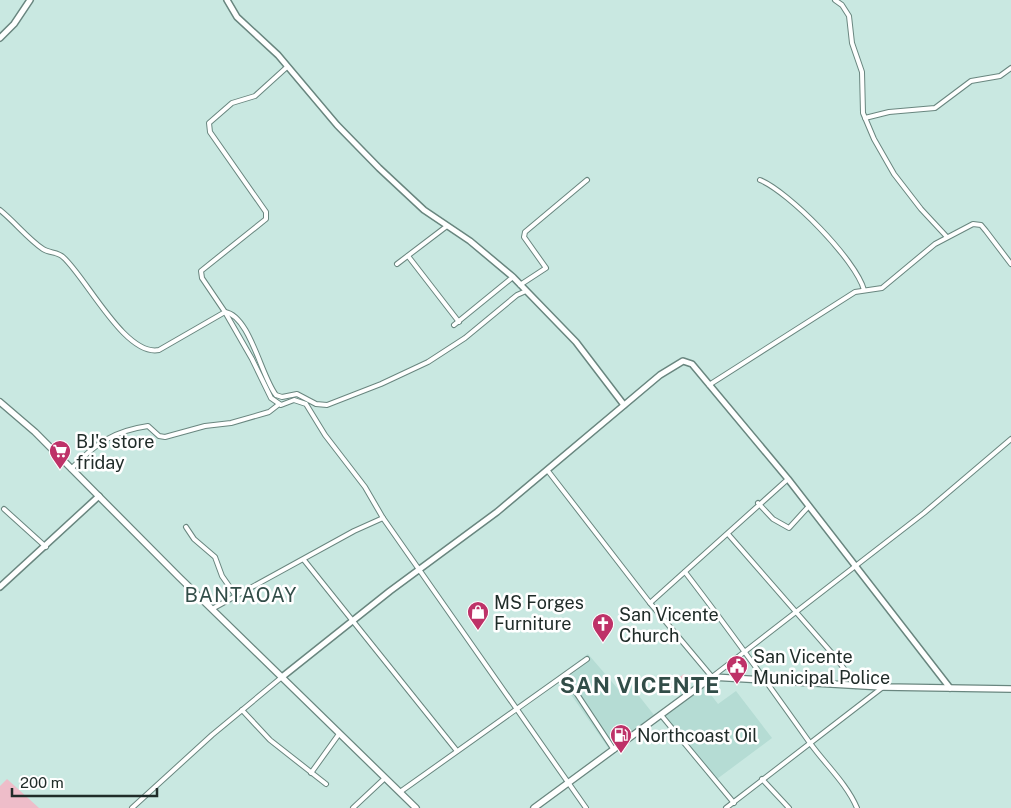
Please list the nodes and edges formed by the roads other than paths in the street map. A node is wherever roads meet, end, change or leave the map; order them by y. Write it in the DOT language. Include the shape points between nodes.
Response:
graph roads {
  1 [pos="30,0"];
  2 [pos="228,0"];
  3 [pos="835,0"];
  4 [pos="0,38"];
  5 [pos="287,67"];
  6 [pos="1011,68"];
  7 [pos="865,118"];
  8 [pos="587,180"];
  9 [pos="760,180"];
  10 [pos="0,210"];
  11 [pos="447,226"];
  12 [pos="946,237"];
  13 [pos="408,256"];
  14 [pos="397,264"];
  15 [pos="1011,264"];
  16 [pos="513,277"];
  17 [pos="520,285"];
  18 [pos="864,290"];
  19 [pos="526,291"];
  20 [pos="225,312"];
  21 [pos="458,322"];
  22 [pos="454,325"];
  23 [pos="708,385"];
  24 [pos="0,402"];
  25 [pos="278,405"];
  26 [pos="624,405"];
  27 [pos="1011,439"];
  28 [pos="72,469"];
  29 [pos="548,471"];
  30 [pos="788,479"];
  31 [pos="99,496"];
  32 [pos="758,503"];
  33 [pos="809,506"];
  34 [pos="4,510"];
  35 [pos="383,518"];
  36 [pos="186,527"];
  37 [pos="728,534"];
  38 [pos="46,547"];
  39 [pos="304,560"];
  40 [pos="855,566"];
  41 [pos="418,570"];
  42 [pos="685,572"];
  43 [pos="0,587"];
  44 [pos="236,596"];
  45 [pos="650,603"];
  46 [pos="212,610"];
  47 [pos="796,612"];
  48 [pos="352,621"];
  49 [pos="744,650"];
  50 [pos="588,660"];
  51 [pos="564,676"];
  52 [pos="282,677"];
  53 [pos="712,677"];
  54 [pos="767,680"];
  55 [pos="856,686"];
  56 [pos="883,687"];
  57 [pos="950,688"];
  58 [pos="1011,689"];
  59 [pos="242,710"];
  60 [pos="517,710"];
  61 [pos="661,715"];
  62 [pos="339,734"];
  63 [pos="810,742"];
  64 [pos="614,750"];
  65 [pos="457,751"];
  66 [pos="312,772"];
  67 [pos="385,778"];
  68 [pos="762,779"];
  69 [pos="326,784"];
  70 [pos="568,784"];
  71 [pos="400,792"];
  72 [pos="734,802"];
  73 [pos="347,804"];
  74 [pos="132,808"];
  75 [pos="352,808"];
  76 [pos="416,808"];
  77 [pos="534,808"];
  78 [pos="586,808"];
  79 [pos="726,808"];
  80 [pos="789,808"];
  81 [pos="857,808"];
  1 -- 4 [label="street"];
  2 -- 5 [label="street" via="241,21"];
  3 -- 7 [label="street" via="849,16 852,43 862,72"];
  5 -- 11 [label="street" via="379,168 424,210"];
  5 -- 20 [label="street" via="255,96 232,103 208,123 210,132 267,216 201,271 202,278"];
  6 -- 7 [label="street" via="1000,76 971,81 935,108 889,112"];
  7 -- 12 [label="street" via="894,174"];
  8 -- 17 [label="street" via="524,234 546,268"];
  9 -- 18 [label="street" via="773,187 810,220 856,272"];
  10 -- 20 [label="street" via="44,250 63,257 114,322 148,350 159,350"];
  11 -- 13 [label="street"];
  11 -- 16 [label="street"];
  12 -- 15 [label="street" via="978,224"];
  12 -- 18 [label="street" via="882,288"];
  13 -- 14 [label="street"];
  13 -- 21 [label="street"];
  16 -- 17 [label="street"];
  16 -- 21 [label="street"];
  17 -- 19 [label="street"];
  18 -- 23 [label="street" via="816,315"];
  19 -- 20 [label="street" via="428,362 327,405 316,404 297,394 282,397 276,394 236,317"];
  19 -- 26 [label="street" via="580,347"];
  20 -- 25 [label="street" via="271,398"];
  21 -- 22 [label="street"];
  23 -- 26 [label="street" via="692,364 683,361 660,375"];
  23 -- 30 [label="street"];
  24 -- 28 [label="main road"];
  25 -- 28 [label="street" via="269,412 231,423 165,437 148,426 112,435 86,453"];
  25 -- 35 [label="street" via="294,400 306,404"];
  26 -- 29 [label="street"];
  27 -- 40 [label="street"];
  28 -- 31 [label="main road"];
  29 -- 41 [label="street"];
  29 -- 45 [label="street"];
  30 -- 32 [label="street"];
  30 -- 33 [label="street"];
  31 -- 38 [label="street"];
  31 -- 46 [label="main road"];
  32 -- 33 [label="street" via="773,519 789,528"];
  32 -- 37 [label="street"];
  33 -- 40 [label="street"];
  34 -- 38 [label="street"];
  35 -- 39 [label="street"];
  35 -- 41 [label="street"];
  36 -- 44 [label="street" via="194,539 215,557 222,576"];
  37 -- 42 [label="street"];
  37 -- 47 [label="street"];
  38 -- 43 [label="street"];
  39 -- 44 [label="street"];
  39 -- 48 [label="street"];
  40 -- 47 [label="street"];
  40 -- 57 [label="street"];
  41 -- 48 [label="street"];
  41 -- 60 [label="street"];
  42 -- 45 [label="street"];
  42 -- 49 [label="street"];
  44 -- 46 [label="street"];
  45 -- 53 [label="street"];
  46 -- 52 [label="main road"];
  47 -- 49 [label="street"];
  47 -- 55 [label="street"];
  48 -- 52 [label="street"];
  48 -- 65 [label="street"];
  49 -- 53 [label="street"];
  49 -- 54 [label="street"];
  50 -- 51 [label="street"];
  51 -- 60 [label="street"];
  51 -- 64 [label="street"];
  52 -- 59 [label="street"];
  52 -- 62 [label="main road"];
  53 -- 54 [label="main road"];
  53 -- 61 [label="main road"];
  54 -- 55 [label="main road"];
  54 -- 63 [label="street"];
  55 -- 56 [label="main road"];
  56 -- 57 [label="main road"];
  56 -- 63 [label="street"];
  57 -- 58 [label="main road"];
  59 -- 66 [label="street" via="270,740"];
  59 -- 74 [label="street"];
  60 -- 65 [label="street"];
  60 -- 70 [label="street"];
  61 -- 64 [label="main road"];
  61 -- 72 [label="street"];
  62 -- 66 [label="street"];
  62 -- 67 [label="main road"];
  63 -- 68 [label="street"];
  63 -- 81 [label="street" via="846,788"];
  64 -- 70 [label="main road"];
  65 -- 71 [label="street"];
  66 -- 69 [label="street"];
  67 -- 71 [label="main road"];
  67 -- 75 [label="street"];
  68 -- 72 [label="street"];
  68 -- 80 [label="street"];
  70 -- 77 [label="main road"];
  70 -- 78 [label="street"];
  71 -- 76 [label="main road"];
  72 -- 79 [label="street"];
  73 -- 75 [label="street"];
}
